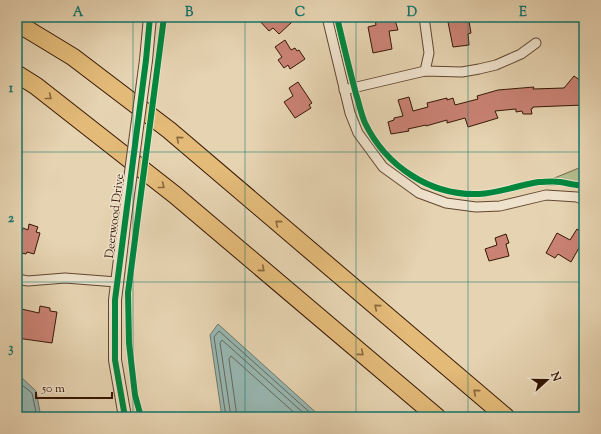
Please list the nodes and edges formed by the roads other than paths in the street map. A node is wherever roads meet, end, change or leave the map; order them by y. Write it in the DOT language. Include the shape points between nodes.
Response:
graph roads {
  1 [pos="150,17"];
  2 [pos="327,17"];
  3 [pos="424,17"];
  4 [pos="17,23"];
  5 [pos="536,43"];
  6 [pos="425,71"];
  7 [pos="17,74"];
  8 [pos="344,90"];
  9 [pos="584,200"];
  10 [pos="17,279"];
  11 [pos="117,282"];
  12 [pos="125,417"];
  13 [pos="437,417"];
  14 [pos="506,417"];
  1 -- 11 [label="street, Deerwood Drive, bridge"];
  2 -- 8 [label="street"];
  3 -- 6 [label="street" via="429,53"];
  14 -- 4 [label="highway, one-way" via="169,130 73,58"];
  5 -- 6 [label="street" via="521,54 496,65 462,72"];
  6 -- 8 [label="street"];
  7 -- 13 [label="highway, one-way" via="36,86 175,196"];
  8 -- 9 [label="street" via="358,133 383,167 419,193 446,203 476,207 500,206 546,194"];
  10 -- 11 [label="street" via="28,281 65,278"];
  11 -- 12 [label="street, Deerwood Drive" via="114,360"];
}
